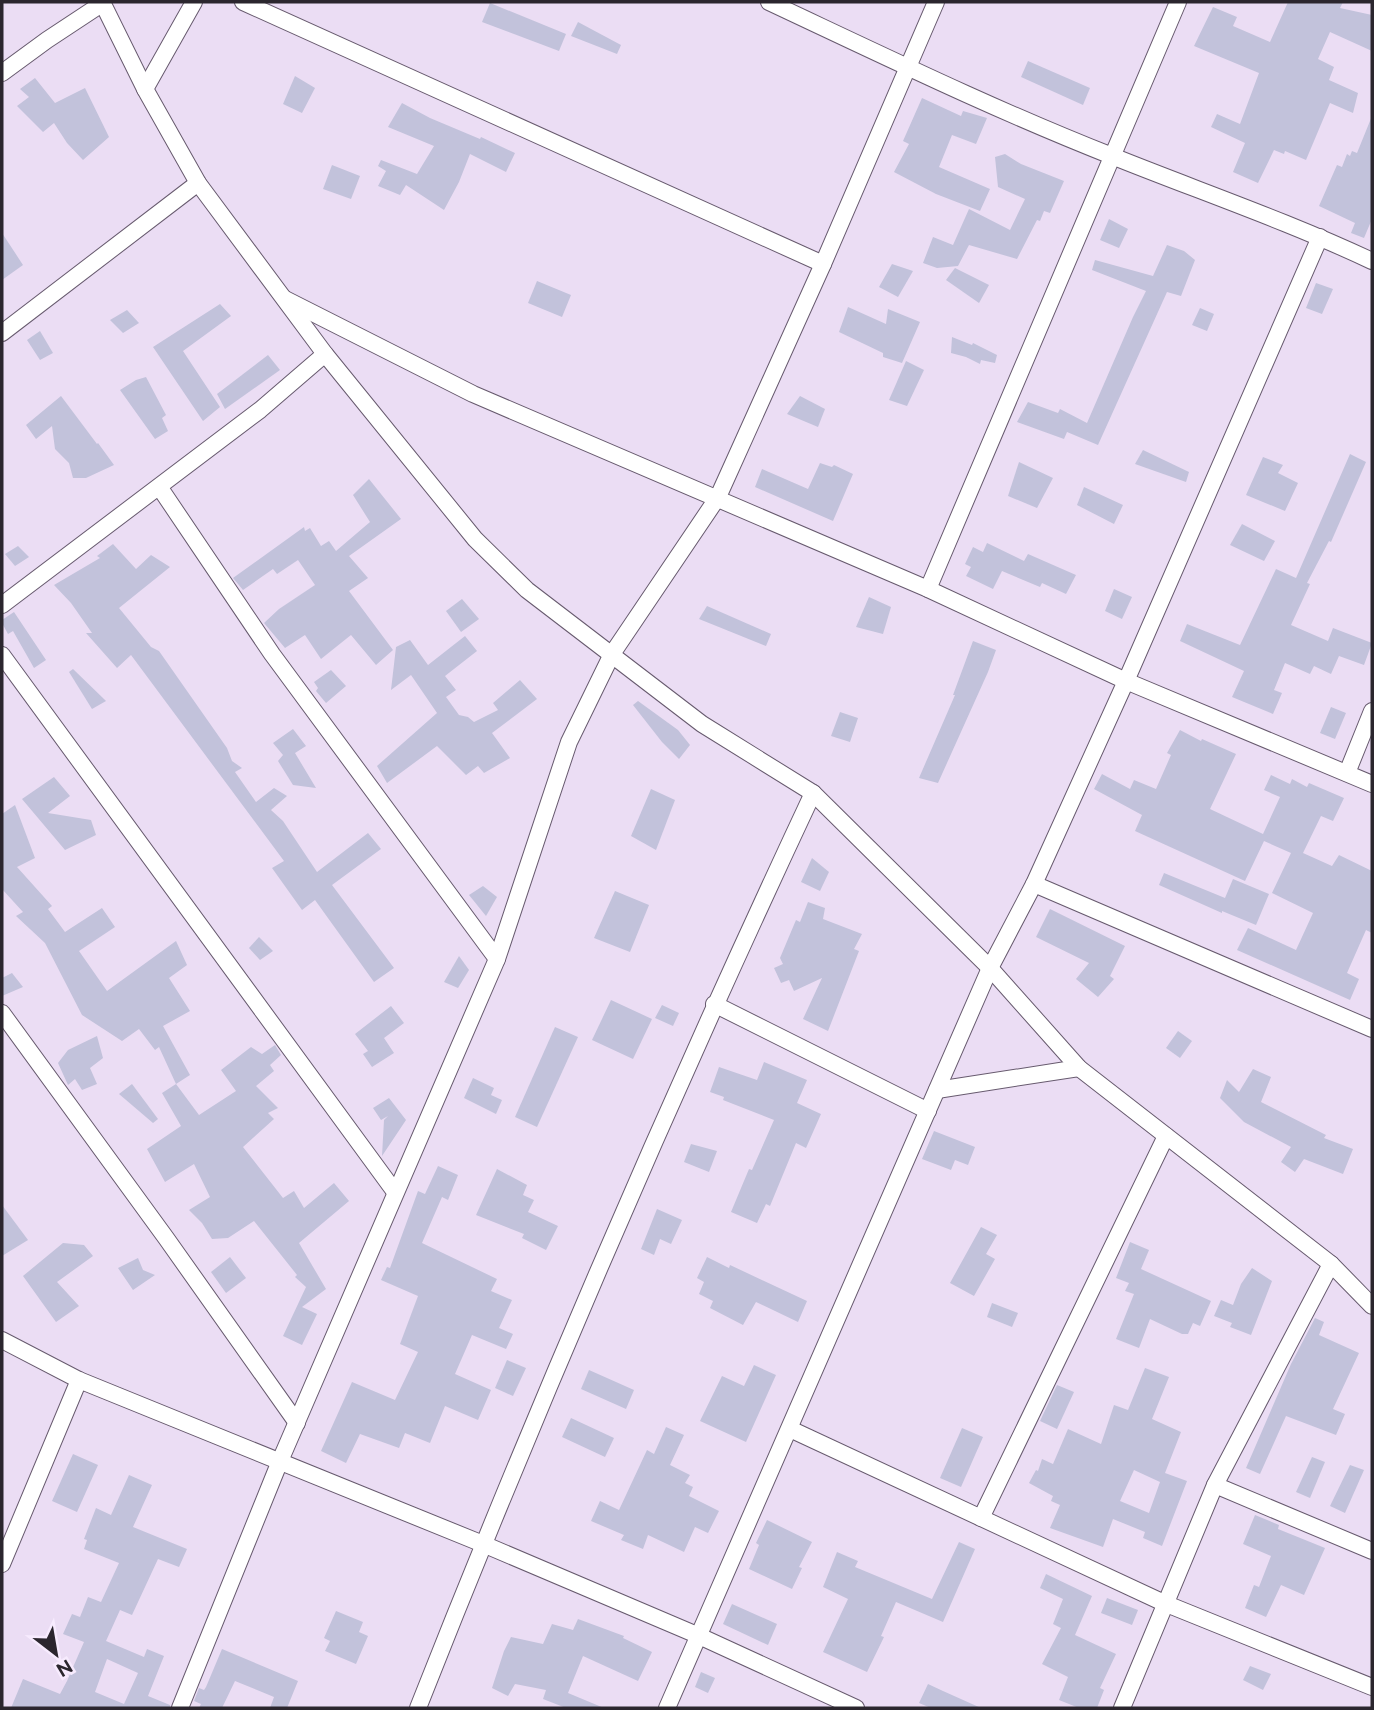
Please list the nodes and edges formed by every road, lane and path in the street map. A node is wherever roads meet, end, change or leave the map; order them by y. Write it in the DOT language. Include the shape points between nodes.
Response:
graph roads {
  1 [pos="103,2"];
  2 [pos="194,2"];
  3 [pos="243,2"];
  4 [pos="769,2"];
  5 [pos="936,2"];
  6 [pos="1178,2"];
  7 [pos="908,67"];
  8 [pos="2,74"];
  9 [pos="145,89"];
  10 [pos="1110,156"];
  11 [pos="198,183"];
  12 [pos="1320,237"];
  13 [pos="1372,261"];
  14 [pos="823,264"];
  15 [pos="280,296"];
  16 [pos="2,333"];
  17 [pos="325,354"];
  18 [pos="160,488"];
  19 [pos="718,497"];
  20 [pos="928,589"];
  21 [pos="2,605"];
  22 [pos="612,654"];
  23 [pos="2,655"];
  24 [pos="1126,681"];
  25 [pos="1372,711"];
  26 [pos="1347,773"];
  27 [pos="1372,784"];
  28 [pos="813,793"];
  29 [pos="1034,884"];
  30 [pos="497,959"];
  31 [pos="990,968"];
  32 [pos="714,1004"];
  33 [pos="2,1013"];
  34 [pos="1372,1029"];
  35 [pos="1079,1068"];
  36 [pos="937,1090"];
  37 [pos="928,1111"];
  38 [pos="1166,1136"];
  39 [pos="395,1192"];
  40 [pos="1331,1264"];
  41 [pos="1372,1306"];
  42 [pos="2,1340"];
  43 [pos="79,1380"];
  44 [pos="297,1423"];
  45 [pos="790,1429"];
  46 [pos="280,1461"];
  47 [pos="1215,1485"];
  48 [pos="981,1518"];
  49 [pos="483,1544"];
  50 [pos="1372,1551"];
  51 [pos="2,1564"];
  52 [pos="1164,1603"];
  53 [pos="697,1635"];
  54 [pos="1372,1687"];
  55 [pos="180,1708"];
  56 [pos="418,1708"];
  57 [pos="667,1708"];
  58 [pos="856,1708"];
  59 [pos="1122,1708"];
  1 -- 8 [label="street"];
  1 -- 9 [label="street"];
  2 -- 9 [label="street"];
  3 -- 14 [label="street"];
  4 -- 7 [label="street"];
  5 -- 7 [label="street"];
  6 -- 10 [label="street"];
  7 -- 10 [label="street"];
  7 -- 14 [label="street"];
  9 -- 11 [label="street"];
  10 -- 12 [label="street"];
  10 -- 20 [label="street"];
  11 -- 15 [label="street"];
  11 -- 16 [label="street"];
  12 -- 13 [label="street"];
  12 -- 24 [label="street"];
  14 -- 19 [label="street"];
  15 -- 17 [label="street"];
  15 -- 19 [label="street" via="473,394"];
  17 -- 18 [label="street"];
  17 -- 22 [label="street" via="475,539 527,590"];
  18 -- 21 [label="street"];
  18 -- 30 [label="street" via="272,654"];
  19 -- 20 [label="street"];
  19 -- 22 [label="street"];
  20 -- 24 [label="street"];
  22 -- 28 [label="street" via="702,724"];
  22 -- 30 [label="street" via="569,742"];
  23 -- 39 [label="street"];
  24 -- 26 [label="street"];
  24 -- 29 [label="street"];
  25 -- 26 [label="street"];
  26 -- 27 [label="street"];
  28 -- 31 [label="street"];
  28 -- 32 [label="street"];
  29 -- 31 [label="street"];
  29 -- 34 [label="street"];
  30 -- 39 [label="street"];
  31 -- 35 [label="street"];
  31 -- 36 [label="street"];
  32 -- 37 [label="street"];
  32 -- 49 [label="street"];
  33 -- 44 [label="street"];
  35 -- 36 [label="street"];
  35 -- 38 [label="street"];
  36 -- 37 [label="street"];
  37 -- 45 [label="street"];
  38 -- 40 [label="street"];
  38 -- 48 [label="street"];
  39 -- 44 [label="street"];
  40 -- 41 [label="street"];
  40 -- 47 [label="street"];
  42 -- 43 [label="street"];
  43 -- 46 [label="street"];
  43 -- 51 [label="street"];
  44 -- 46 [label="street"];
  45 -- 48 [label="street"];
  45 -- 53 [label="street"];
  46 -- 49 [label="street"];
  46 -- 55 [label="street"];
  47 -- 50 [label="street"];
  47 -- 52 [label="street"];
  48 -- 52 [label="street"];
  49 -- 53 [label="street"];
  49 -- 56 [label="street"];
  52 -- 54 [label="street"];
  52 -- 59 [label="street"];
  53 -- 57 [label="street"];
  53 -- 58 [label="street"];
}
